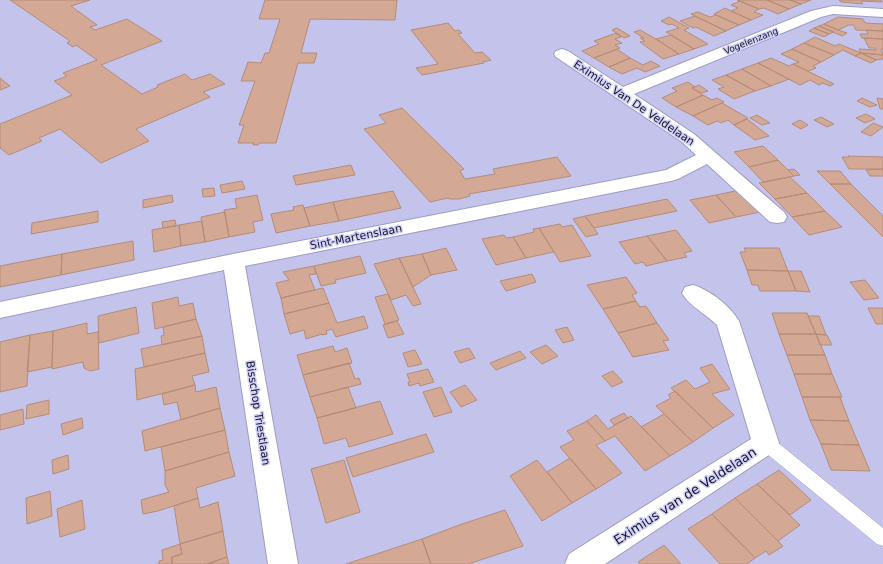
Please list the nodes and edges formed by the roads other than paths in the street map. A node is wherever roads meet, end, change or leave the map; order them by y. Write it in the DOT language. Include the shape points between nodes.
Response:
graph roads {
  1 [pos="883,13"];
  2 [pos="562,54"];
  3 [pos="623,93"];
  4 [pos="709,156"];
  5 [pos="777,217"];
  6 [pos="233,261"];
  7 [pos="693,293"];
  8 [pos="0,310"];
  9 [pos="766,443"];
  10 [pos="883,538"];
  11 [pos="284,564"];
  12 [pos="580,564"];
  1 -- 3 [label="street, Vogelenzang" via="833,10 816,14"];
  2 -- 3 [label="street, Eximius Van De Veldelaan"];
  3 -- 4 [label="street, Eximius Van De Veldelaan" via="688,138"];
  4 -- 5 [label="street, Eximius Van De Veldelaan"];
  4 -- 6 [label="street, Sint-Martenslaan" via="671,174"];
  6 -- 8 [label="street, Sint-Martenslaan"];
  6 -- 11 [label="street, Bisschop Triestlaan"];
  7 -- 9 [label="street, Eximius van de Veldelaan" via="727,321"];
  9 -- 10 [label="lane"];
  9 -- 12 [label="street, Eximius van de Veldelaan"];
}
